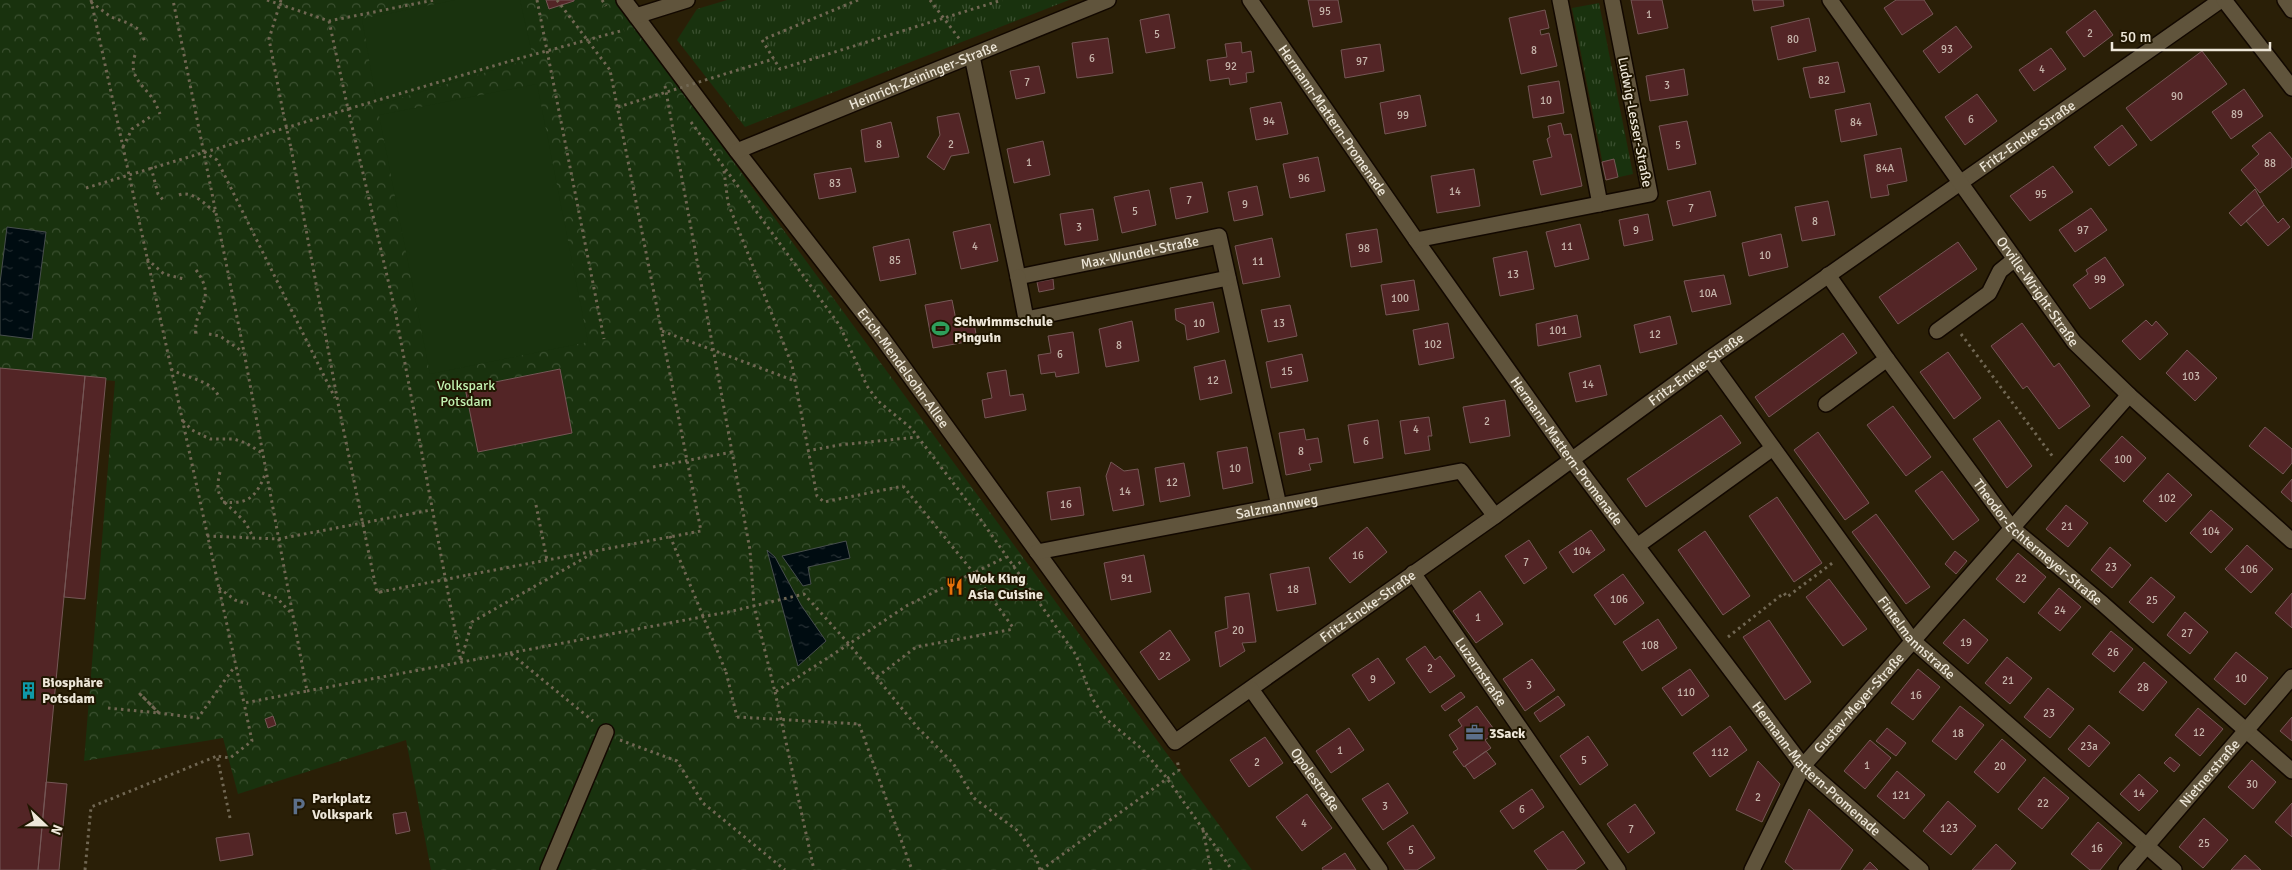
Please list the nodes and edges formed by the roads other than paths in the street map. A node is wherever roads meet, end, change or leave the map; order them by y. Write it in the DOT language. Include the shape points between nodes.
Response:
graph roads {
  1 [pos="624,0"];
  2 [pos="687,0"];
  3 [pos="1108,0"];
  4 [pos="1250,0"];
  5 [pos="1560,0"];
  6 [pos="1612,0"];
  7 [pos="1830,0"];
  8 [pos="2223,0"];
  9 [pos="2285,0"];
  10 [pos="2292,10"];
  11 [pos="636,16"];
  12 [pos="972,56"];
  13 [pos="2292,88"];
  14 [pos="737,151"];
  15 [pos="1960,184"];
  16 [pos="1600,204"];
  17 [pos="1416,240"];
  18 [pos="2015,259"];
  19 [pos="1828,275"];
  20 [pos="1018,277"];
  21 [pos="1228,278"];
  22 [pos="1937,331"];
  23 [pos="1709,359"];
  24 [pos="1887,360"];
  25 [pos="2130,395"];
  26 [pos="1826,404"];
  27 [pos="1773,448"];
  28 [pos="1572,460"];
  29 [pos="1279,506"];
  30 [pos="1495,516"];
  31 [pos="2012,527"];
  32 [pos="2292,540"];
  33 [pos="1637,546"];
  34 [pos="1037,552"];
  35 [pos="1413,573"];
  36 [pos="1912,640"];
  37 [pos="2292,677"];
  38 [pos="1251,689"];
  39 [pos="2246,731"];
  40 [pos="606,732"];
  41 [pos="1175,742"];
  42 [pos="1803,766"];
  43 [pos="2292,771"];
  44 [pos="2147,847"];
  45 [pos="548,870"];
  46 [pos="1380,870"];
  47 [pos="1618,870"];
  48 [pos="1752,870"];
  49 [pos="1920,870"];
  50 [pos="2126,870"];
  51 [pos="2174,870"];
  1 -- 11 [label="street, Erich-Mendelsohn-Allee"];
  2 -- 11 [label="street"];
  3 -- 12 [label="street, Heinrich-Zeininger-Straße"];
  4 -- 17 [label="street, Hermann-Mattern-Promenade"];
  5 -- 16 [label="street"];
  6 -- 16 [label="street, Ludwig-Lesser-Straße" via="1650,194"];
  7 -- 15 [label="street, Orville-Wright-Straße"];
  8 -- 13 [label="street"];
  8 -- 15 [label="street, Fritz-Encke-Straße"];
  9 -- 10 [label="street"];
  11 -- 14 [label="street, Erich-Mendelsohn-Allee"];
  12 -- 14 [label="street, Heinrich-Zeininger-Straße"];
  12 -- 20 [label="street"];
  14 -- 34 [label="street, Erich-Mendelsohn-Allee" via="880,335"];
  15 -- 18 [label="street, Orville-Wright-Straße"];
  15 -- 19 [label="street, Fritz-Encke-Straße"];
  16 -- 17 [label="street, Ludwig-Lesser-Straße"];
  17 -- 28 [label="street, Hermann-Mattern-Promenade"];
  18 -- 22 [label="street" via="2000,271 1989,294"];
  18 -- 25 [label="street, Orville-Wright-Straße" via="2074,342"];
  19 -- 23 [label="street, Fritz-Encke-Straße"];
  19 -- 24 [label="street, Theodor-Echtermeyer-Straße"];
  20 -- 21 [label="street, Max-Wundel-Straße" via="1219,236"];
  20 -- 21 [label="street" via="1026,319"];
  21 -- 29 [label="street, Max-Wundel-Straße"];
  23 -- 27 [label="street, Fintelmannstraße"];
  23 -- 28 [label="street, Fritz-Encke-Straße"];
  24 -- 26 [label="street"];
  24 -- 31 [label="street, Theodor-Echtermeyer-Straße"];
  25 -- 31 [label="street, Gustav-Meyer-Straße"];
  25 -- 32 [label="street, Orville-Wright-Straße"];
  27 -- 33 [label="street"];
  27 -- 36 [label="street, Fintelmannstraße"];
  28 -- 30 [label="street, Fritz-Encke-Straße"];
  28 -- 33 [label="street, Hermann-Mattern-Promenade"];
  29 -- 30 [label="street, Salzmannweg" via="1461,471"];
  29 -- 34 [label="street, Salzmannweg"];
  30 -- 35 [label="street, Fritz-Encke-Straße"];
  31 -- 36 [label="street, Gustav-Meyer-Straße"];
  31 -- 39 [label="street, Theodor-Echtermeyer-Straße"];
  33 -- 42 [label="street, Hermann-Mattern-Promenade"];
  34 -- 41 [label="street, Erich-Mendelsohn-Allee"];
  35 -- 38 [label="street, Fritz-Encke-Straße"];
  35 -- 47 [label="street, Luzernstraße"];
  36 -- 42 [label="street, Gustav-Meyer-Straße"];
  36 -- 44 [label="street, Fintelmannstraße"];
  37 -- 39 [label="street, Nietnerstraße"];
  38 -- 41 [label="street, Fritz-Encke-Straße"];
  38 -- 46 [label="street, Opolestraße"];
  39 -- 43 [label="street, Theodor-Echtermeyer-Straße"];
  39 -- 44 [label="street, Nietnerstraße"];
  40 -- 45 [label="street"];
  42 -- 48 [label="street, Gustav-Meyer-Straße"];
  42 -- 49 [label="street, Hermann-Mattern-Promenade"];
  44 -- 50 [label="street, Nietnerstraße"];
  44 -- 51 [label="street, Fintelmannstraße"];
}
